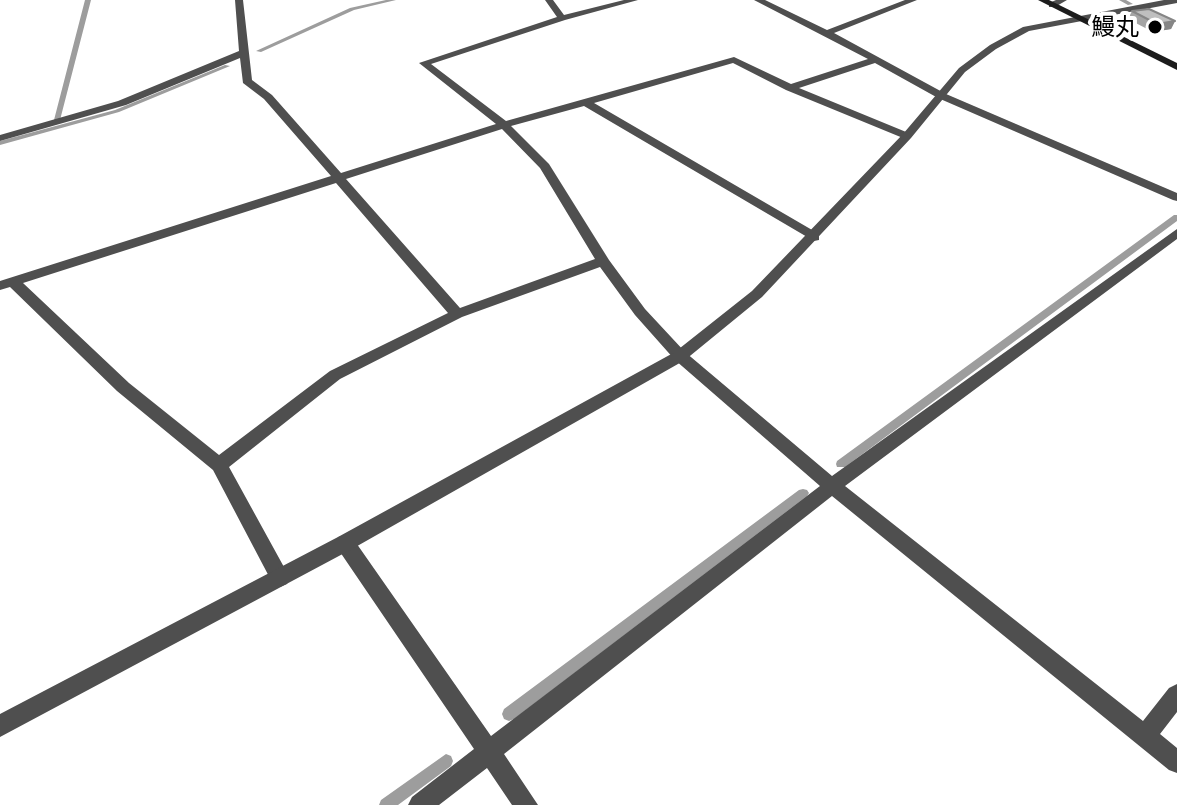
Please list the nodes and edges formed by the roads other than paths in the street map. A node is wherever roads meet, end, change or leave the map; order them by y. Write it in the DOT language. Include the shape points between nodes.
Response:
graph roads {
  1 [pos="239,0"];
  2 [pos="549,0"];
  3 [pos="634,0"];
  4 [pos="758,0"];
  5 [pos="913,0"];
  6 [pos="1063,0"];
  7 [pos="1177,0"];
  8 [pos="1047,2"];
  9 [pos="562,18"];
  10 [pos="1079,19"];
  11 [pos="827,33"];
  12 [pos="243,53"];
  13 [pos="876,60"];
  14 [pos="1177,67"];
  15 [pos="790,88"];
  16 [pos="942,96"];
  17 [pos="584,101"];
  18 [pos="504,125"];
  19 [pos="907,136"];
  20 [pos="0,138"];
  21 [pos="338,178"];
  22 [pos="1177,197"];
  23 [pos="1177,233"];
  24 [pos="814,237"];
  25 [pos="603,261"];
  26 [pos="7,284"];
  27 [pos="457,314"];
  28 [pos="680,356"];
  29 [pos="219,465"];
  30 [pos="832,486"];
  31 [pos="345,543"];
  32 [pos="280,578"];
  33 [pos="1177,695"];
  34 [pos="0,726"];
  35 [pos="1145,736"];
  36 [pos="491,752"];
  37 [pos="1177,762"];
  38 [pos="420,805"];
  39 [pos="526,805"];
  1 -- 12 [label="street"];
  2 -- 9 [label="street"];
  3 -- 9 [label="street"];
  4 -- 11 [label="street"];
  5 -- 11 [label="street"];
  6 -- 8 [label="street"];
  7 -- 10 [label="street"];
  8 -- 10 [label="main road"];
  9 -- 18 [label="street" via="424,63"];
  10 -- 14 [label="main road"];
  10 -- 16 [label="street" via="1026,29 962,70"];
  11 -- 13 [label="street"];
  12 -- 20 [label="street" via="122,103"];
  12 -- 21 [label="street" via="247,81 268,97"];
  13 -- 15 [label="street"];
  13 -- 16 [label="street"];
  15 -- 17 [label="street" via="734,60"];
  15 -- 19 [label="street"];
  16 -- 19 [label="street"];
  16 -- 22 [label="street"];
  17 -- 18 [label="street"];
  17 -- 24 [label="street"];
  18 -- 21 [label="street"];
  18 -- 25 [label="street" via="545,166"];
  19 -- 24 [label="street"];
  21 -- 26 [label="street"];
  21 -- 27 [label="street"];
  23 -- 30 [label="street"];
  24 -- 28 [label="street" via="757,294"];
  25 -- 27 [label="street"];
  25 -- 28 [label="street"];
  26 -- 29 [label="street"];
  27 -- 29 [label="street" via="335,375"];
  28 -- 30 [label="street"];
  28 -- 31 [label="street"];
  29 -- 32 [label="street"];
  30 -- 35 [label="street"];
  30 -- 36 [label="street"];
  31 -- 32 [label="street"];
  31 -- 36 [label="street"];
  32 -- 34 [label="street"];
  33 -- 35 [label="street"];
  35 -- 37 [label="street"];
  36 -- 38 [label="street"];
  36 -- 39 [label="street"];
}
